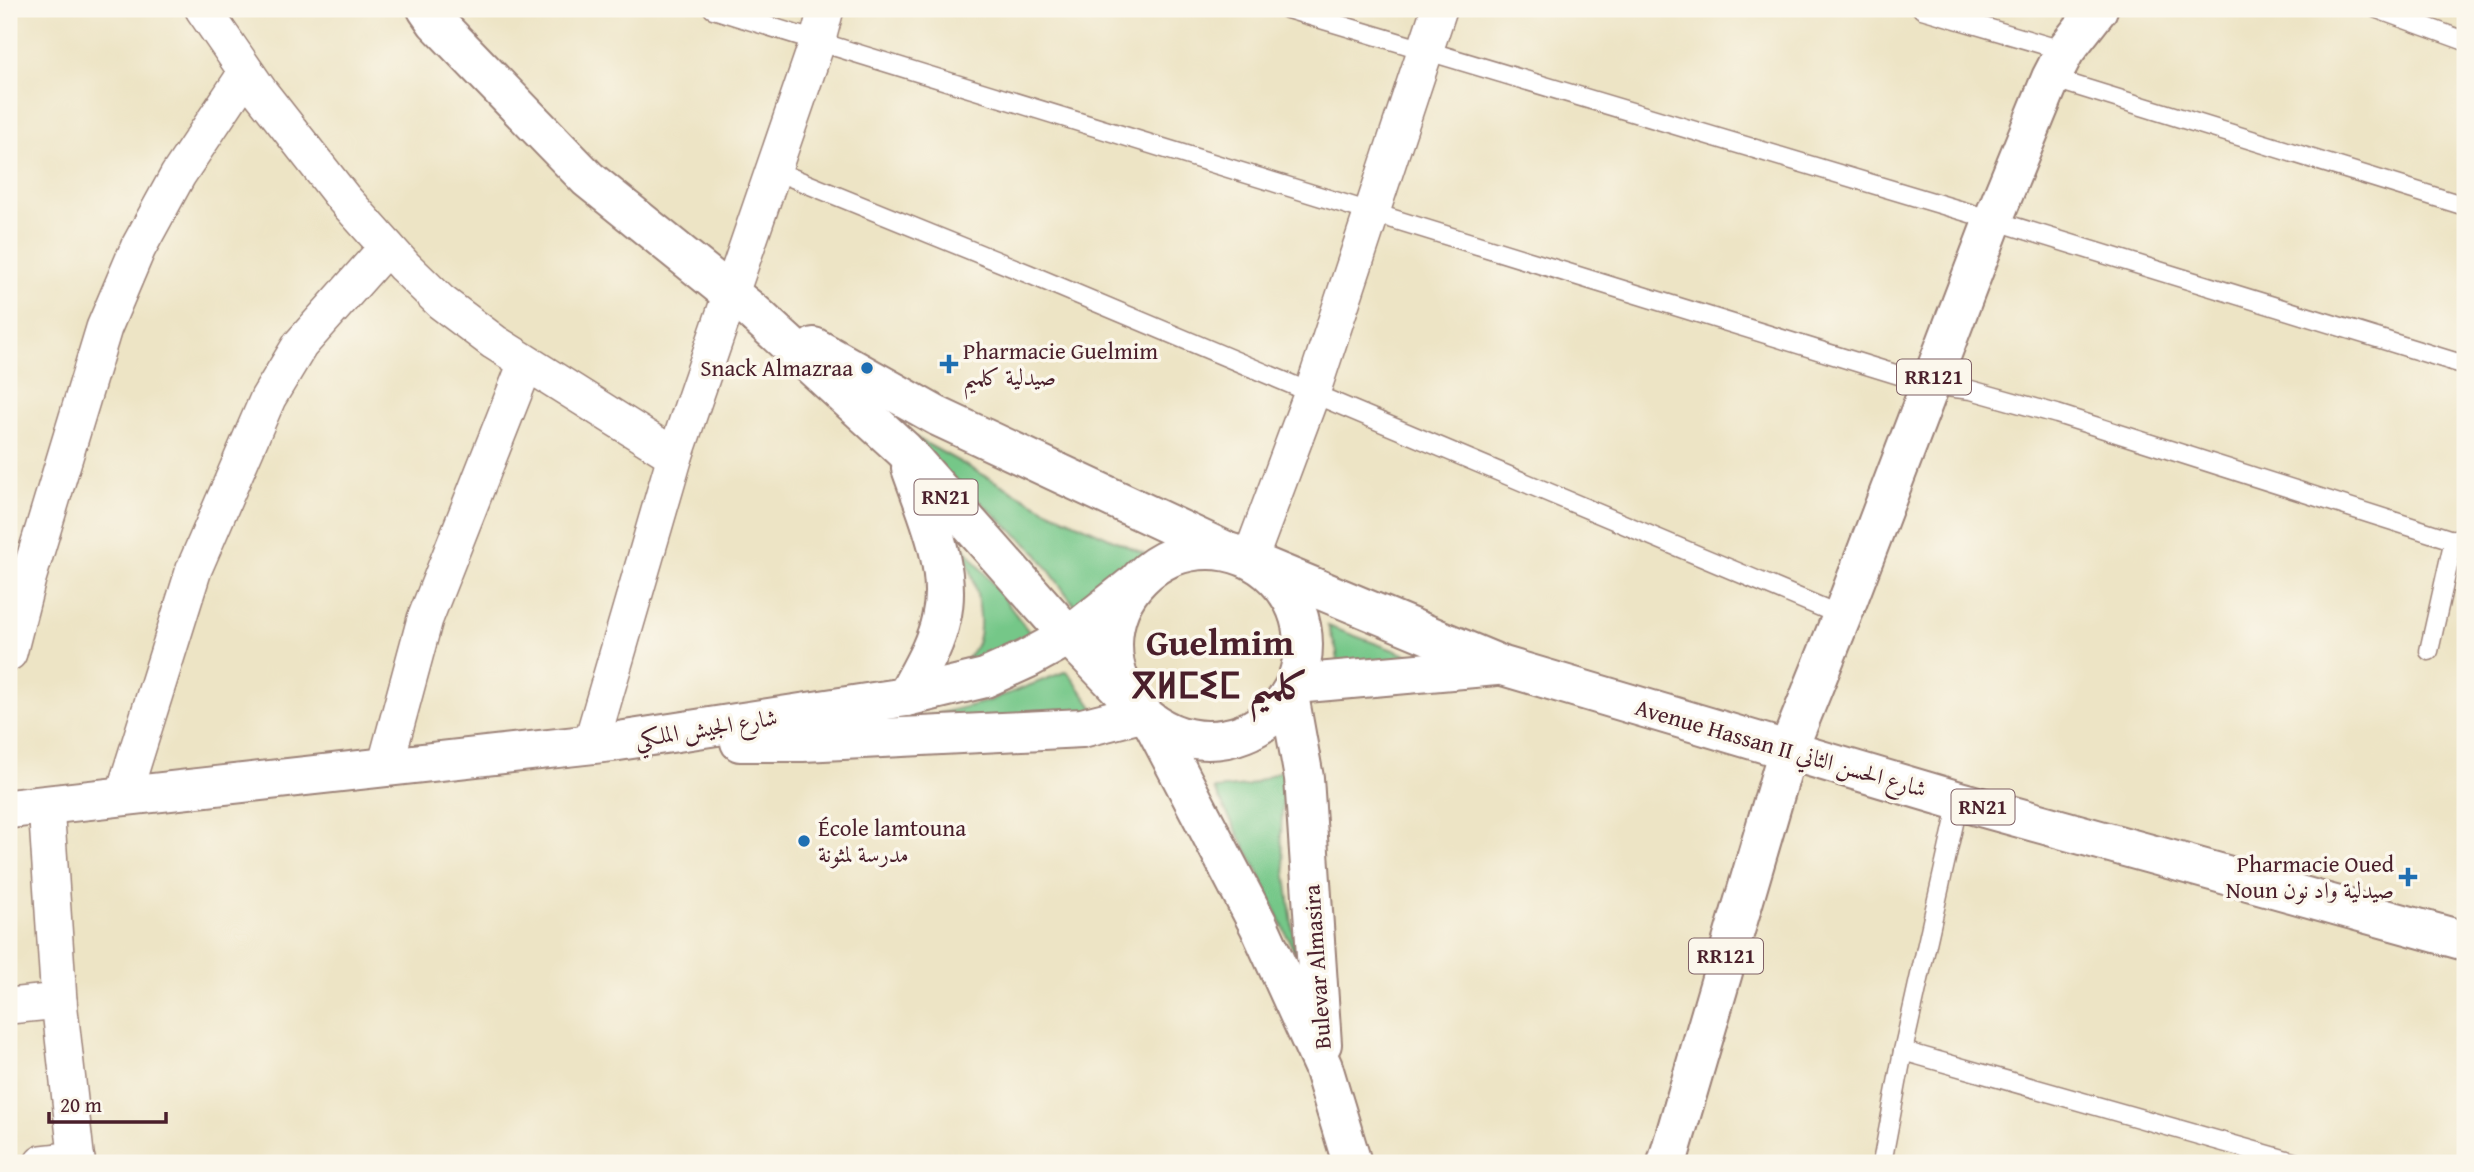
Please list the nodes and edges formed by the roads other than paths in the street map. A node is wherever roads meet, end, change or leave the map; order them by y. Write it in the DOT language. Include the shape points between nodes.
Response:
graph roads {
  1 [pos="203,9"];
  2 [pos="427,9"];
  3 [pos="713,9"];
  4 [pos="827,9"];
  5 [pos="1287,9"];
  6 [pos="1439,9"];
  7 [pos="1922,9"];
  8 [pos="2377,9"];
  9 [pos="2096,10"];
  10 [pos="2465,41"];
  11 [pos="817,43"];
  12 [pos="1423,49"];
  13 [pos="2058,65"];
  14 [pos="246,73"];
  15 [pos="773,170"];
  16 [pos="2465,206"];
  17 [pos="1372,213"];
  18 [pos="1993,220"];
  19 [pos="387,247"];
  20 [pos="742,304"];
  21 [pos="526,363"];
  22 [pos="2465,365"];
  23 [pos="1931,385"];
  24 [pos="1311,393"];
  25 [pos="904,450"];
  26 [pos="675,456"];
  27 [pos="2459,542"];
  28 [pos="1246,559"];
  29 [pos="1132,586"];
  30 [pos="1842,616"];
  31 [pos="1069,636"];
  32 [pos="2429,651"];
  33 [pos="9,653"];
  34 [pos="1503,666"];
  35 [pos="1292,689"];
  36 [pos="906,697"];
  37 [pos="1140,710"];
  38 [pos="602,743"];
  39 [pos="1788,750"];
  40 [pos="385,767"];
  41 [pos="122,796"];
  42 [pos="1959,801"];
  43 [pos="27,807"];
  44 [pos="2465,941"];
  45 [pos="59,1001"];
  46 [pos="9,1006"];
  47 [pos="1903,1051"];
  48 [pos="1324,1067"];
  49 [pos="77,1161"];
  50 [pos="42,1163"];
  51 [pos="1352,1163"];
  52 [pos="1667,1163"];
  53 [pos="1882,1163"];
  54 [pos="2297,1163"];
  1 -- 14 [label="street"];
  2 -- 20 [label="main road, RN21" via="588,179"];
  3 -- 11 [label="lane"];
  4 -- 11 [label="street"];
  5 -- 12 [label="lane"];
  6 -- 12 [label="street"];
  7 -- 13 [label="lane"];
  8 -- 10 [label="lane"];
  9 -- 13 [label="main road, RR121"];
  11 -- 15 [label="street"];
  11 -- 17 [label="lane"];
  12 -- 17 [label="street"];
  12 -- 18 [label="lane"];
  13 -- 16 [label="lane"];
  13 -- 18 [label="main road, RR121"];
  14 -- 19 [label="street" via="344,200"];
  14 -- 33 [label="street" via="178,175 138,248 104,328"];
  15 -- 20 [label="street"];
  15 -- 24 [label="lane"];
  17 -- 23 [label="lane"];
  17 -- 24 [label="street"];
  18 -- 22 [label="lane"];
  18 -- 23 [label="main road, RR121"];
  19 -- 21 [label="street" via="441,302"];
  19 -- 41 [label="street" via="300,345 268,398 194,569"];
  20 -- 25 [label="main road, RN21"];
  20 -- 26 [label="street"];
  20 -- 28 [label="main road, RN21" via="937,416"];
  21 -- 26 [label="street"];
  21 -- 40 [label="street" via="425,619"];
  23 -- 27 [label="lane" via="1971,390 2057,414"];
  23 -- 30 [label="main road, RR121"];
  24 -- 28 [label="street"];
  24 -- 30 [label="lane"];
  25 -- 31 [label="main road, RN21"];
  25 -- 36 [label="main road" via="935,538 944,598 932,647"];
  26 -- 38 [label="street"];
  27 -- 32 [label="lane"];
  28 -- 29 [label="main road, RN21" via="1200,549 1174,555"];
  28 -- 34 [label="main road, Avenue Hassan II شارع الحسن الثاني / RN21"];
  28 -- 35 [label="main road, RN21" via="1279,580 1300,619 1302,663"];
  29 -- 31 [label="main road, شارع الجيش الملكي"];
  29 -- 37 [label="main road, RN21" via="1113,628 1112,651 1116,674"];
  30 -- 39 [label="main road, RR121"];
  31 -- 36 [label="main road, شارع الجيش الملكي" via="985,678"];
  31 -- 37 [label="main road, RN21"];
  34 -- 35 [label="main road, Avenue Hassan II شارع الحسن الثاني / RN21"];
  34 -- 39 [label="main road, Avenue Hassan II شارع الحسن الثاني / RN21"];
  35 -- 37 [label="main road, RN21" via="1262,724 1213,741 1162,730"];
  35 -- 48 [label="main road, Bulevar Almasira" via="1304,778"];
  36 -- 38 [label="main road, شارع الجيش الملكي"];
  37 -- 38 [label="main road, شارع الجيش الملكي" via="1082,728 803,742"];
  37 -- 48 [label="main road, Bulevar Almasira" via="1259,926"];
  38 -- 40 [label="main road"];
  39 -- 42 [label="main road, Avenue Hassan II شارع الحسن الثاني / RN21"];
  39 -- 52 [label="main road, RR121"];
  40 -- 41 [label="main road"];
  41 -- 43 [label="main road"];
  42 -- 44 [label="main road, Avenue Hassan II شارع الحسن الثاني / RN21"];
  42 -- 47 [label="lane"];
  43 -- 45 [label="street"];
  45 -- 46 [label="street"];
  45 -- 49 [label="street"];
  47 -- 53 [label="lane"];
  47 -- 54 [label="lane"];
  48 -- 51 [label="main road"];
  49 -- 50 [label="street"];
}
